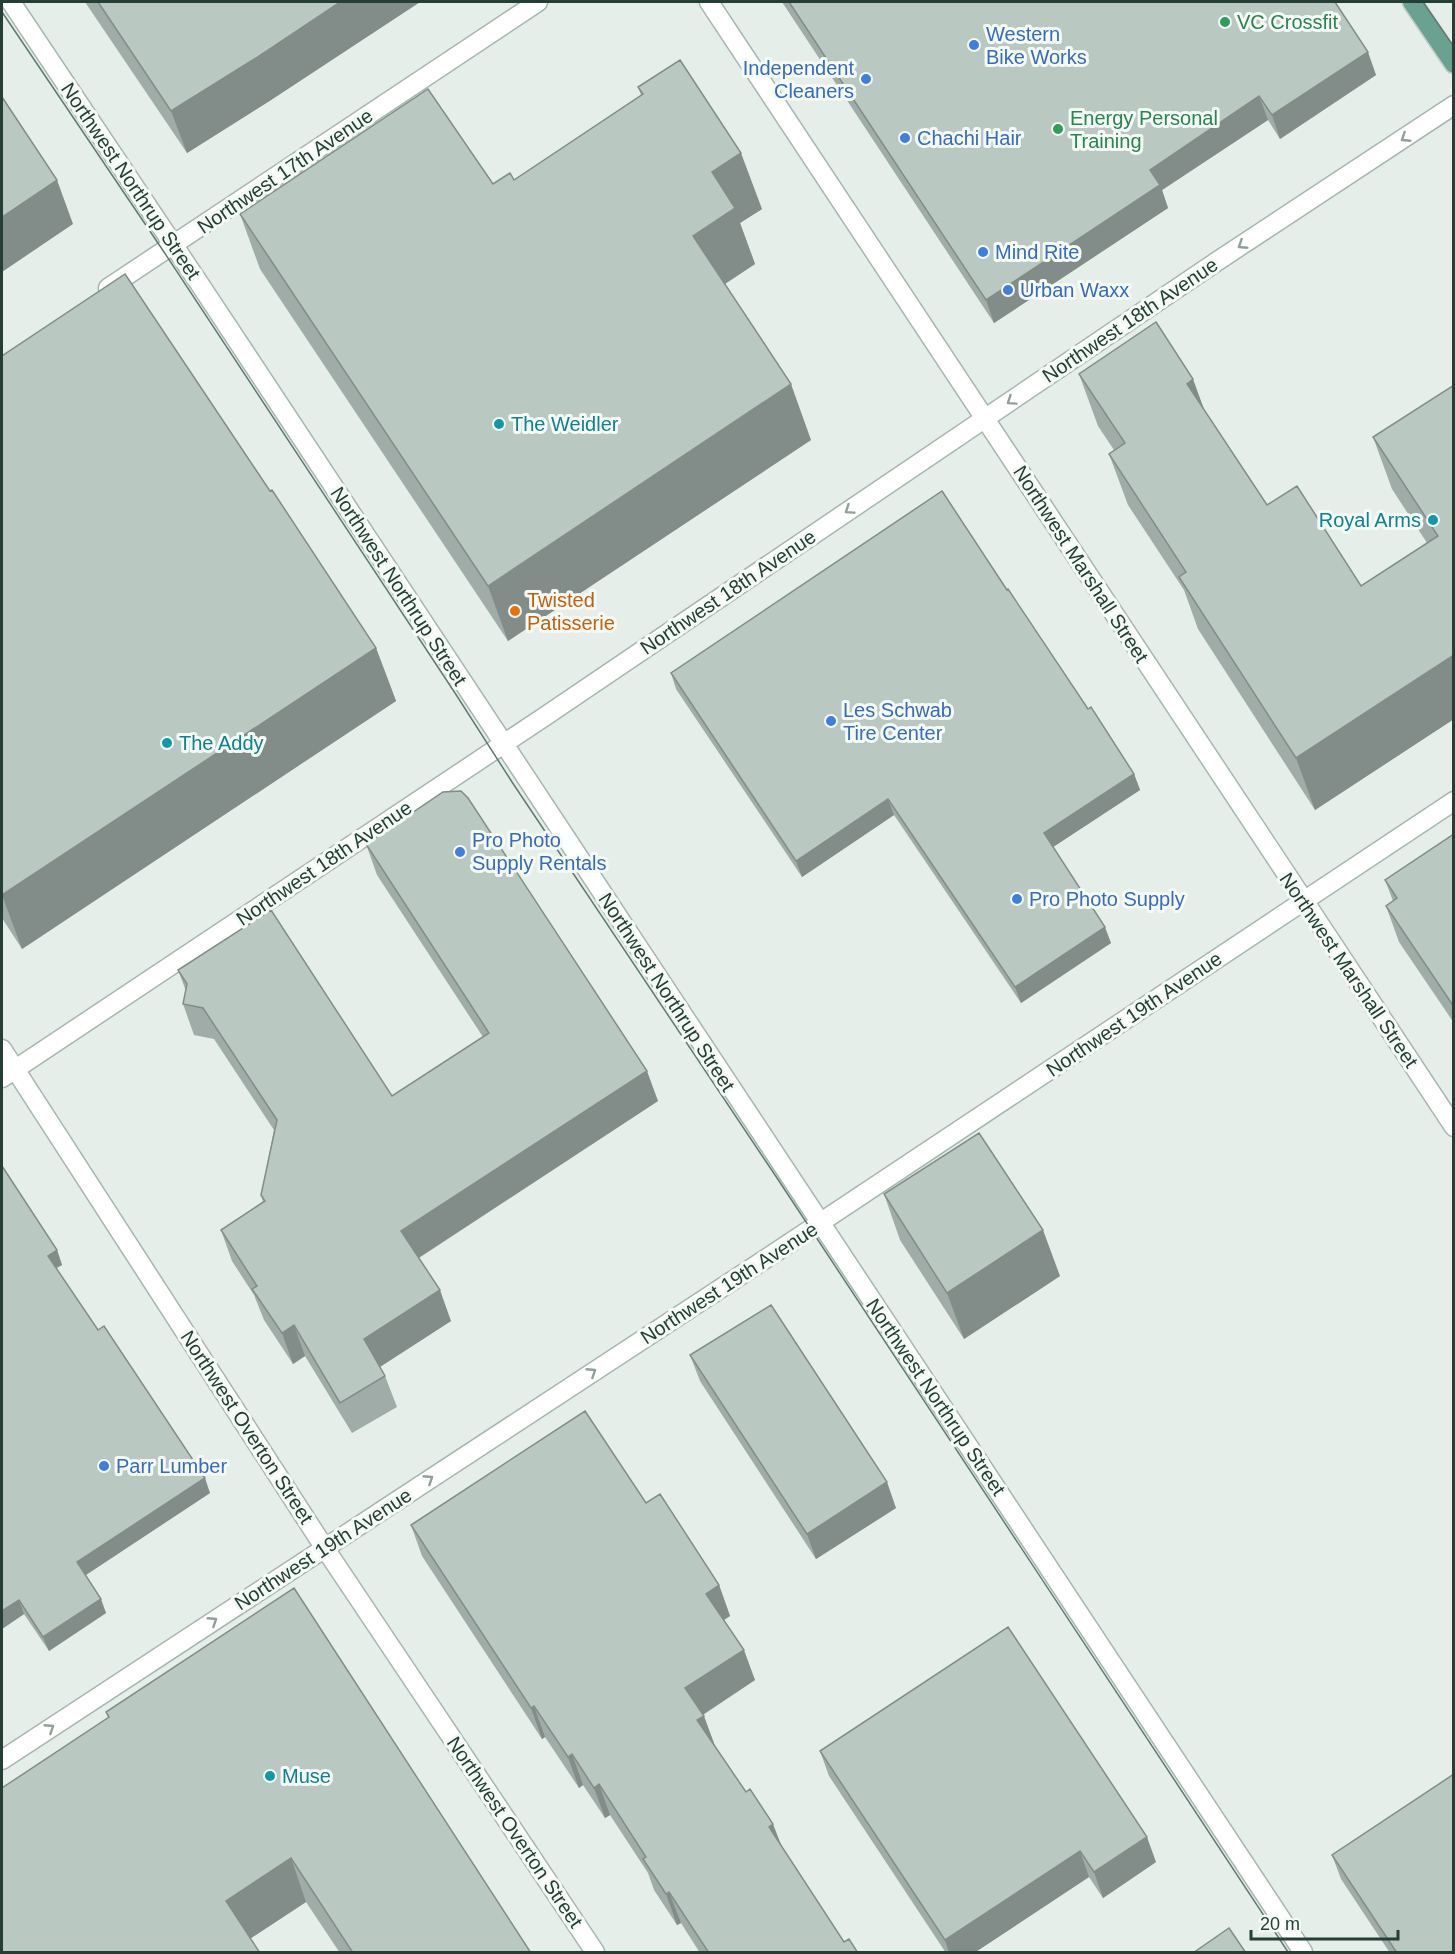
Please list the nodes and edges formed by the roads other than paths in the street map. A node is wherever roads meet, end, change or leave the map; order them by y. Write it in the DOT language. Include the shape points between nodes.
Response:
graph roads {
  1 [pos="10,2"];
  2 [pos="538,2"];
  3 [pos="709,2"];
  4 [pos="1412,2"];
  5 [pos="1454,64"];
  6 [pos="1454,105"];
  7 [pos="174,245"];
  8 [pos="95,297"];
  9 [pos="984,419"];
  10 [pos="503,744"];
  11 [pos="1454,801"];
  12 [pos="1304,901"];
  13 [pos="2,1049"];
  14 [pos="8,1074"];
  15 [pos="1454,1127"];
  16 [pos="820,1223"];
  17 [pos="324,1547"];
  18 [pos="2,1760"];
  19 [pos="595,1953"];
  20 [pos="1303,1953"];
  1 -- 7 [label="street, Northwest Northrup Street"];
  2 -- 7 [label="street, Northwest 17th Avenue"];
  3 -- 9 [label="street, Northwest Marshall Street"];
  4 -- 5 [label="main road"];
  6 -- 9 [label="street, Northwest 18th Avenue, one-way"];
  7 -- 8 [label="street, Northwest 17th Avenue"];
  7 -- 10 [label="street, Northwest Northrup Street"];
  9 -- 10 [label="street, Northwest 18th Avenue, one-way"];
  9 -- 12 [label="street, Northwest Marshall Street"];
  10 -- 14 [label="street, Northwest 18th Avenue"];
  10 -- 16 [label="street, Northwest Northrup Street"];
  11 -- 12 [label="street, Northwest 19th Avenue"];
  12 -- 15 [label="street, Northwest Marshall Street"];
  12 -- 16 [label="street, Northwest 19th Avenue"];
  13 -- 14 [label="street, Northwest Overton Street"];
  14 -- 17 [label="street, Northwest Overton Street"];
  17 -- 16 [label="street, Northwest 19th Avenue, one-way"];
  16 -- 20 [label="street, Northwest Northrup Street"];
  18 -- 17 [label="street, Northwest 19th Avenue, one-way"];
  17 -- 19 [label="street, Northwest Overton Street"];
}
